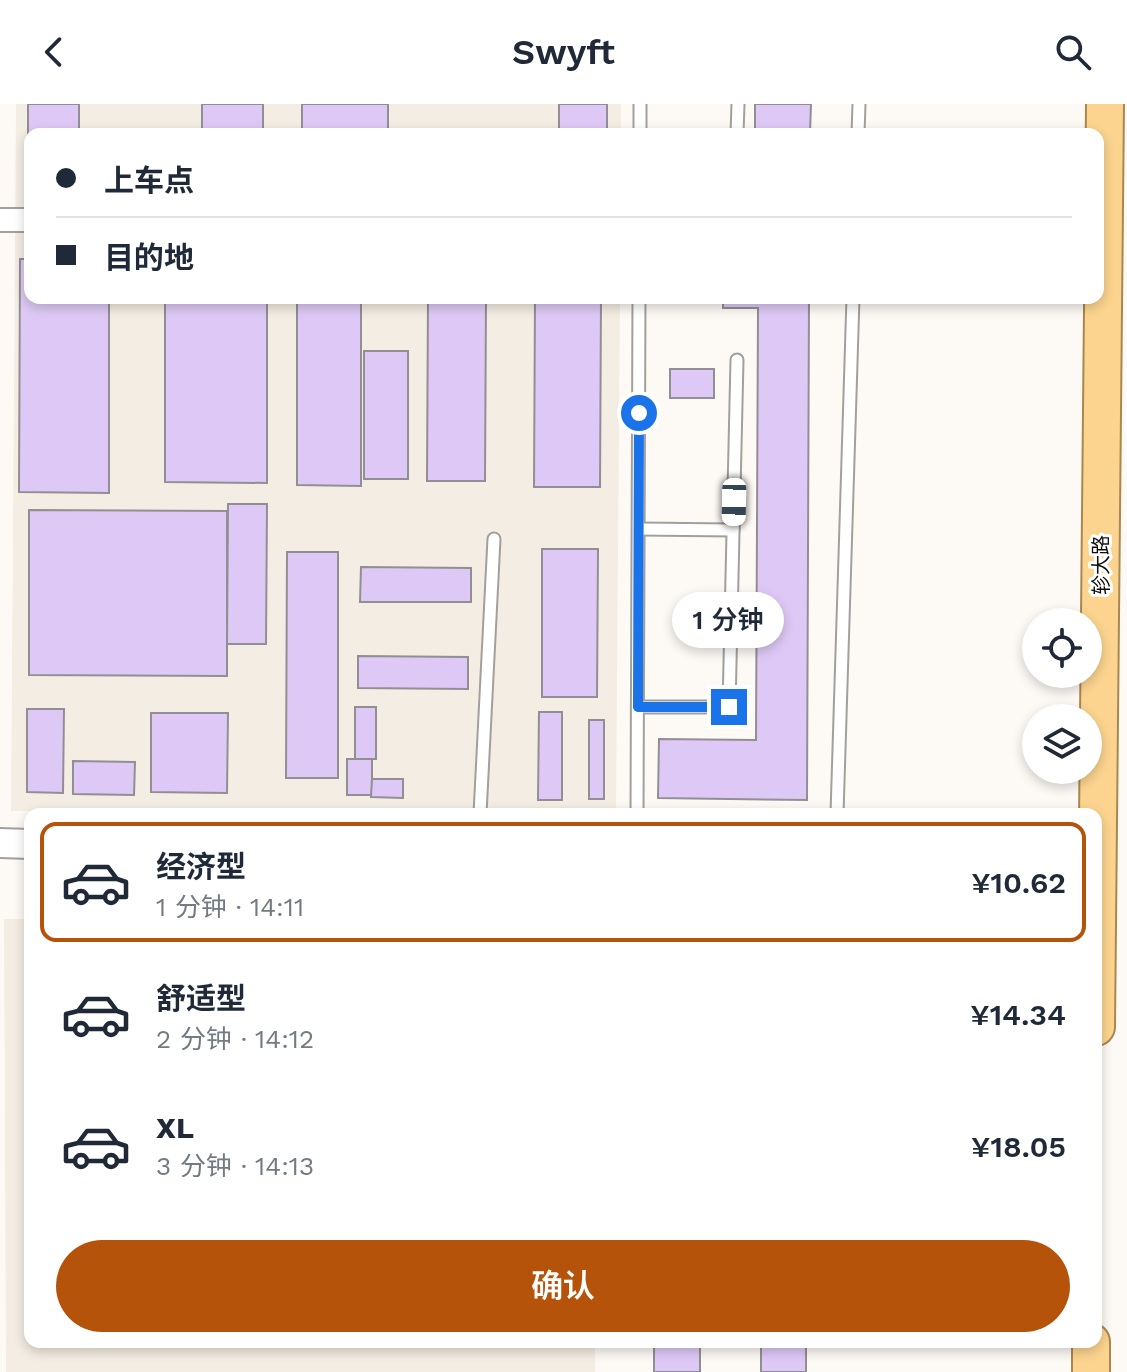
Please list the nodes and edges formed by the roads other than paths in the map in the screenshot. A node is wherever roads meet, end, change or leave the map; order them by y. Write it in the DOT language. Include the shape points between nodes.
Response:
graph roads {
  1 [pos="640,104"];
  2 [pos="738,104"];
  3 [pos="859,104"];
  4 [pos="1105,104"];
  5 [pos="640,128"];
  6 [pos="737,128"];
  7 [pos="858,128"];
  8 [pos="1104,199"];
  9 [pos="0,220"];
  10 [pos="24,220"];
  11 [pos="639,304"];
  12 [pos="853,304"];
  13 [pos="1103,304"];
  14 [pos="737,360"];
  15 [pos="639,529"];
  16 [pos="733,530"];
  17 [pos="494,539"];
  18 [pos="638,707"];
  19 [pos="480,808"];
  20 [pos="637,808"];
  21 [pos="837,808"];
  22 [pos="1098,808"];
  23 [pos="0,843"];
  24 [pos="24,844"];
  25 [pos="1091,1348"];
  26 [pos="1091,1372"];
  1 -- 5 [label="lane"];
  2 -- 6 [label="lane"];
  3 -- 7 [label="lane"];
  4 -- 8 [label="highway, 轸大路"];
  9 -- 10 [label="street"];
  11 -- 15 [label="lane"];
  12 -- 21 [label="lane"];
  13 -- 22 [label="highway, 轸大路"];
  14 -- 16 [label="lane"];
  15 -- 16 [label="lane"];
  15 -- 18 [label="lane"];
  16 -- 18 [label="lane" via="729,707"];
  17 -- 19 [label="lane"];
  18 -- 20 [label="lane"];
  23 -- 24 [label="street"];
  25 -- 26 [label="highway"];
}
